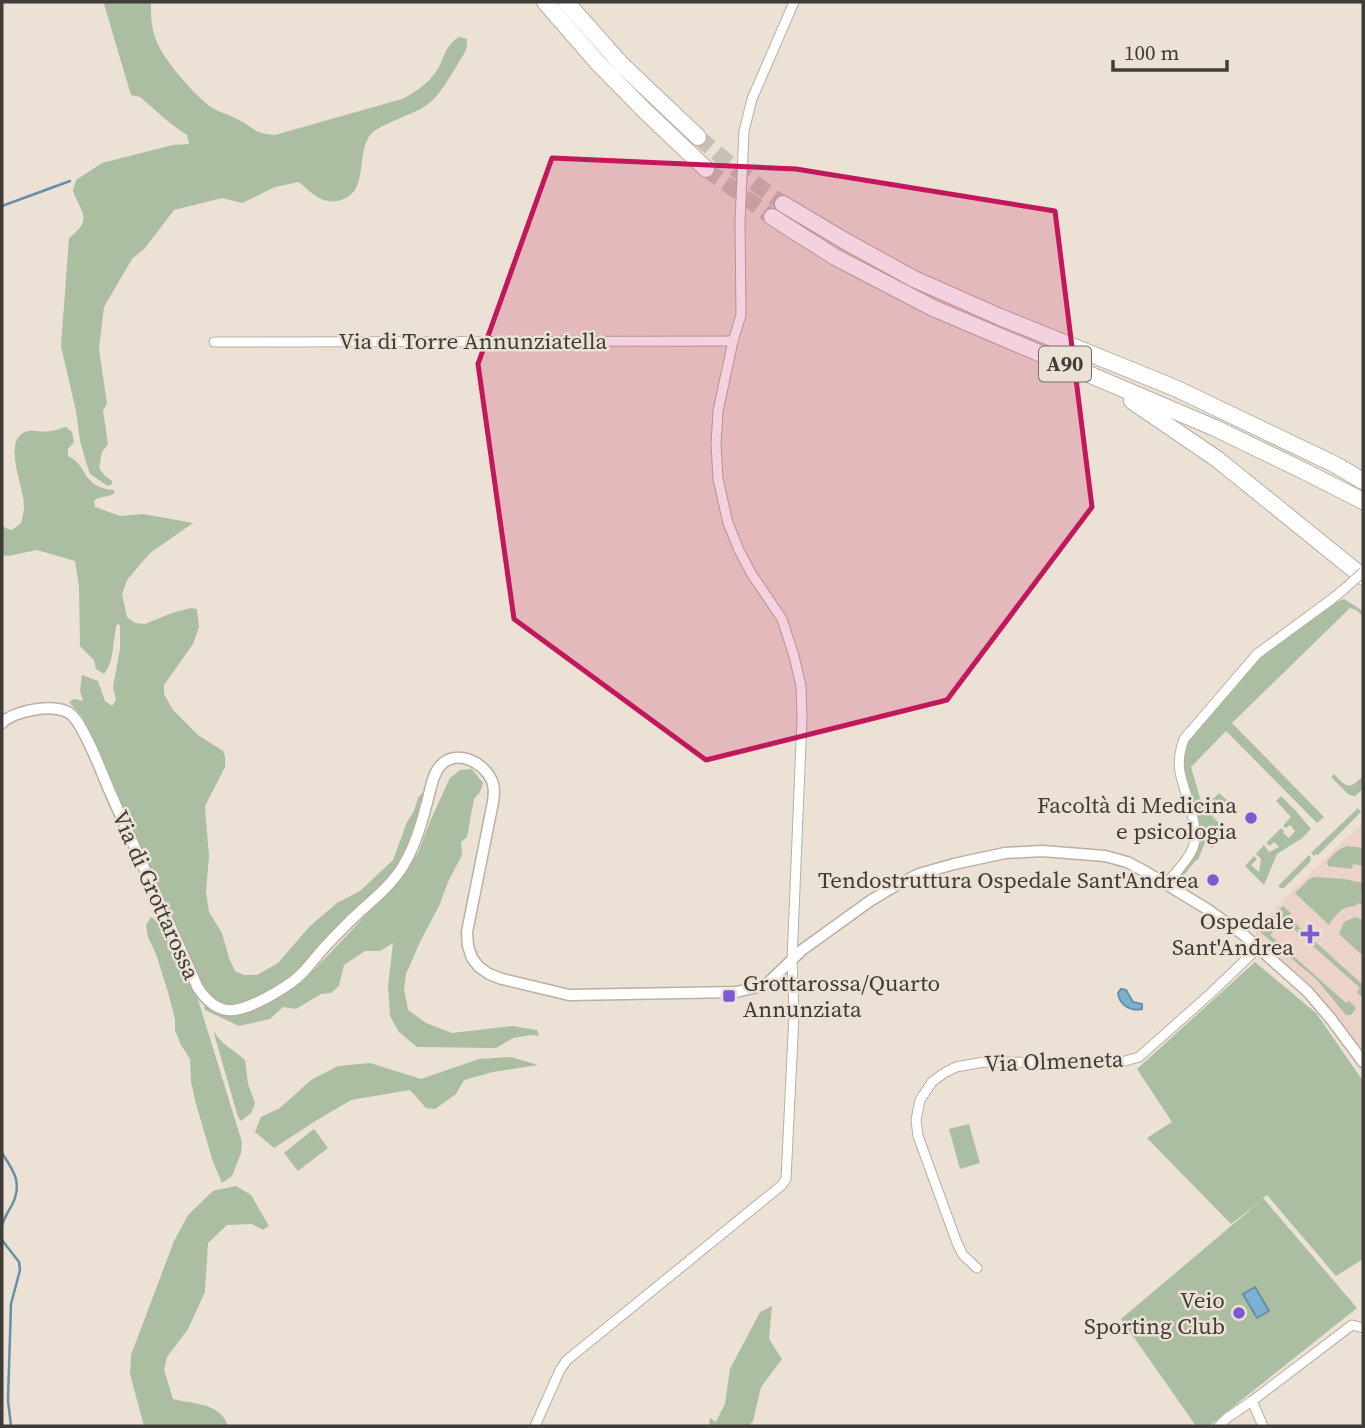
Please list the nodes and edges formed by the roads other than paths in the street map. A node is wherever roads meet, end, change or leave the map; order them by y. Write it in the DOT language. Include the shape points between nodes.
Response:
graph roads {
  1 [pos="545,2"];
  2 [pos="566,2"];
  3 [pos="794,2"];
  4 [pos="698,137"];
  5 [pos="706,169"];
  6 [pos="733,341"];
  7 [pos="214,342"];
  8 [pos="1072,367"];
  9 [pos="1175,388"];
  10 [pos="1363,467"];
  11 [pos="1363,481"];
  12 [pos="1363,501"];
  13 [pos="1363,572"];
  14 [pos="1363,578"];
  15 [pos="2,723"];
  16 [pos="1166,884"];
  17 [pos="1258,948"];
  18 [pos="792,961"];
  19 [pos="1363,1062"];
  20 [pos="977,1268"];
  21 [pos="1363,1328"];
  22 [pos="1252,1401"];
  23 [pos="535,1426"];
  24 [pos="1219,1426"];
  25 [pos="1263,1426"];
  1 -- 5 [label="highway" via="598,64"];
  2 -- 4 [label="highway" via="621,64"];
  3 -- 6 [label="street" via="752,99 744,131 741,315"];
  6 -- 7 [label="street, Via di Torre Annunziatella"];
  6 -- 18 [label="street" via="718,411 722,500 739,550 782,619 801,686"];
  8 -- 9 [label="highway, A90" via="933,307 835,257 778,210 1000,317"];
  8 -- 12 [label="highway, A90" via="1215,428"];
  8 -- 14 [label="highway" via="1142,407 1217,459"];
  9 -- 10 [label="highway" via="1259,418"];
  9 -- 11 [label="highway, A90"];
  13 -- 16 [label="street, bridge" via="1257,654 1184,739 1180,770 1195,841"];
  15 -- 18 [label="street, Via di Grottarossa" via="20,713 51,708 75,719 198,988 219,1008 236,1011 283,989 388,886 417,835 440,766 456,758 479,764 493,782 467,932 472,958 489,974 569,995 736,992 762,986"];
  16 -- 17 [label="street, Via di Grottarossa"];
  16 -- 18 [label="street, Via di Grottarossa" via="1127,862 1105,856 1005,853 904,881"];
  17 -- 19 [label="street, Via di Grottarossa" via="1308,992"];
  17 -- 20 [label="street, Via Olmeneta" via="1139,1057 1118,1063 972,1064 950,1069 932,1082 917,1109 918,1136 957,1243"];
  18 -- 23 [label="street" via="786,1179 567,1360"];
  21 -- 22 [label="street" via="1352,1325"];
  22 -- 24 [label="street"];
  22 -- 25 [label="street"];
}
